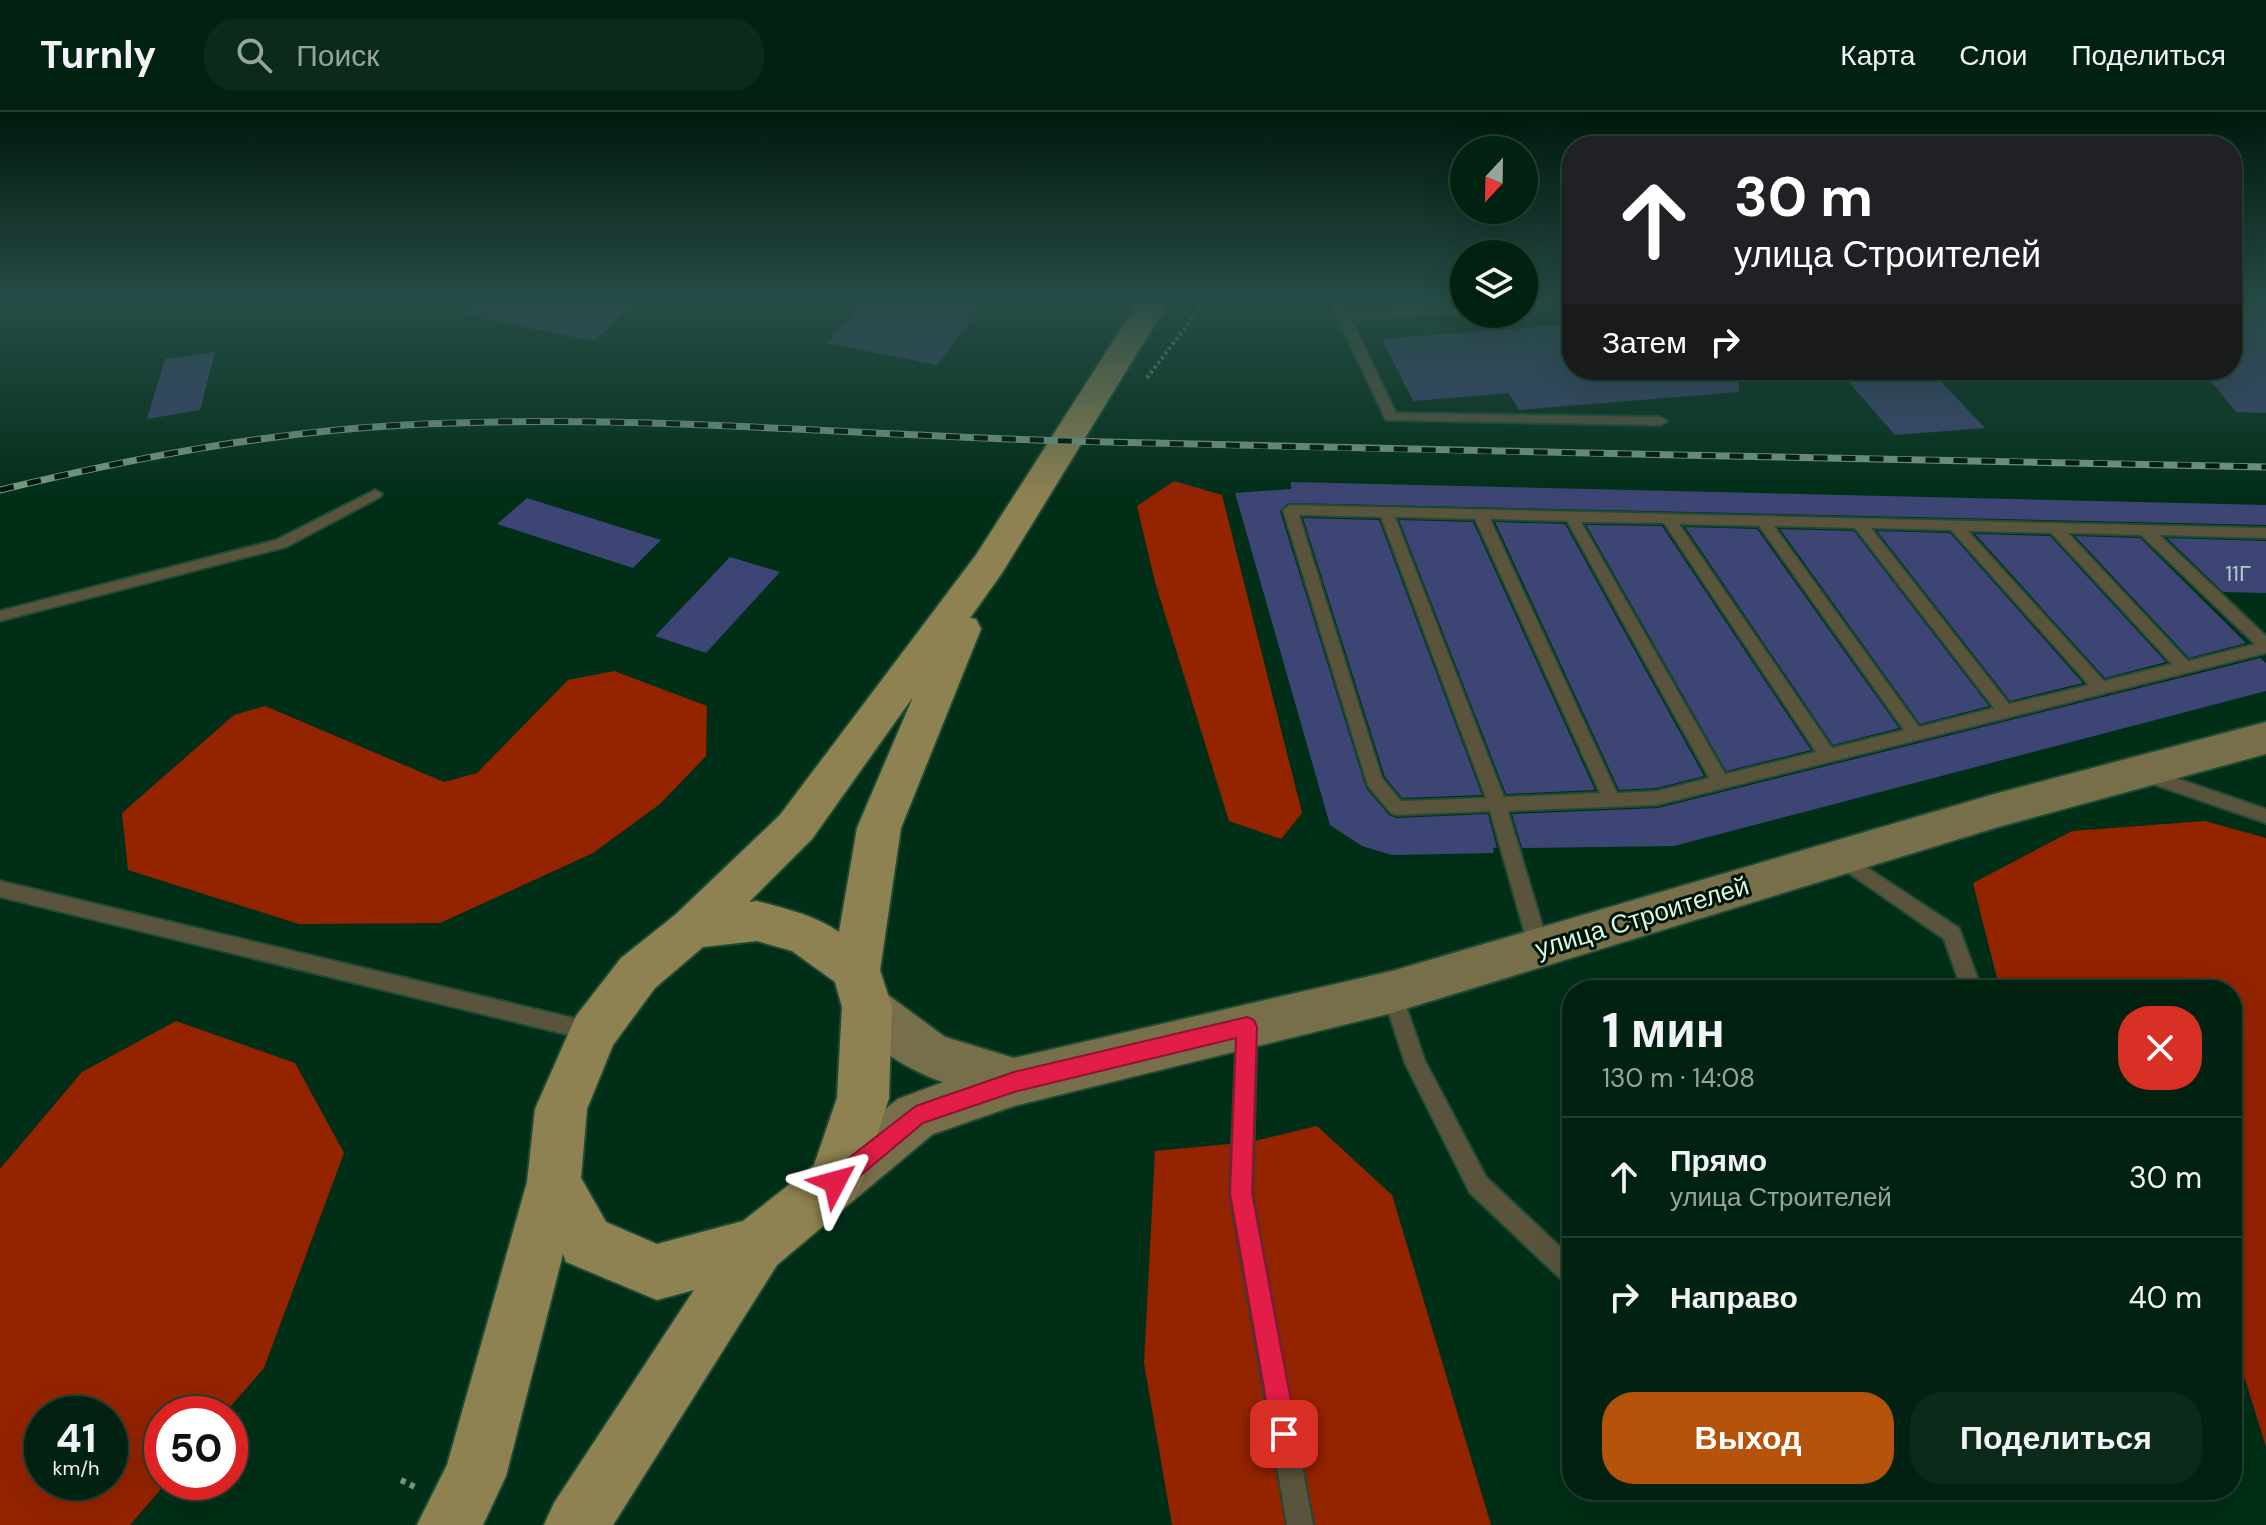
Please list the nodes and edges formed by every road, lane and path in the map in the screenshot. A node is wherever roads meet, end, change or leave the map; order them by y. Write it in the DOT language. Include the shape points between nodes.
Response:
graph roads {
  1 [pos="1113,367"];
  2 [pos="1367,367"];
  3 [pos="1660,421"];
  4 [pos="375,494"];
  5 [pos="1386,512"];
  6 [pos="1480,514"];
  7 [pos="1571,516"];
  8 [pos="1668,518"];
  9 [pos="1762,520"];
  10 [pos="1858,522"];
  11 [pos="1954,524"];
  12 [pos="2053,526"];
  13 [pos="2143,528"];
  14 [pos="2266,533"];
  15 [pos="989,564"];
  16 [pos="0,616"];
  17 [pos="2266,646"];
  18 [pos="2184,667"];
  19 [pos="2101,688"];
  20 [pos="2006,712"];
  21 [pos="1916,735"];
  22 [pos="2266,738"];
  23 [pos="1829,757"];
  24 [pos="2137,772"];
  25 [pos="1721,784"];
  26 [pos="1612,801"];
  27 [pos="1497,803"];
  28 [pos="2266,816"];
  29 [pos="1840,857"];
  30 [pos="0,889"];
  31 [pos="692,929"];
  32 [pos="1539,948"];
  33 [pos="1968,980"];
  34 [pos="862,988"];
  35 [pos="1392,992"];
  36 [pos="1247,1027"];
  37 [pos="594,1032"];
  38 [pos="1014,1082"];
  39 [pos="554,1182"];
  40 [pos="835,1182"];
  41 [pos="757,1245"];
  42 [pos="1562,1265"];
  43 [pos="449,1525"];
  44 [pos="576,1525"];
  45 [pos="1300,1525"];
  1 -- 15 [label="main road"];
  2 -- 3 [label="lane" via="1391,417"];
  4 -- 16 [label="lane" via="281,544"];
  5 -- 6 [label="lane"];
  5 -- 27 [label="lane"];
  5 -- 27 [label="lane" via="1290,510 1374,781 1397,808"];
  6 -- 7 [label="lane"];
  6 -- 26 [label="lane"];
  7 -- 8 [label="lane"];
  7 -- 25 [label="lane"];
  8 -- 9 [label="lane"];
  8 -- 23 [label="lane"];
  9 -- 10 [label="lane"];
  9 -- 21 [label="lane"];
  10 -- 11 [label="lane"];
  10 -- 20 [label="lane"];
  11 -- 12 [label="lane"];
  11 -- 19 [label="lane"];
  12 -- 13 [label="lane"];
  12 -- 18 [label="lane"];
  13 -- 14 [label="lane"];
  13 -- 17 [label="lane"];
  15 -- 31 [label="main road" via="796,827"];
  15 -- 34 [label="main road" via="879,828"];
  17 -- 18 [label="lane"];
  18 -- 19 [label="lane"];
  19 -- 20 [label="lane"];
  20 -- 21 [label="lane"];
  21 -- 23 [label="lane"];
  22 -- 24 [label="main road, улица Строителей"];
  23 -- 25 [label="lane"];
  24 -- 28 [label="lane"];
  24 -- 29 [label="main road, улица Строителей"];
  25 -- 26 [label="lane"];
  26 -- 27 [label="lane"];
  27 -- 32 [label="lane"];
  29 -- 32 [label="main road, улица Строителей"];
  29 -- 33 [label="lane" via="1952,934"];
  30 -- 37 [label="lane"];
  31 -- 34 [label="main road" via="757,921 806,935"];
  31 -- 37 [label="main road" via="638,973"];
  32 -- 35 [label="main road, улица Строителей"];
  34 -- 38 [label="main road" via="930,1055"];
  34 -- 40 [label="main road" via="863,1098"];
  35 -- 36 [label="main road, улица Строителей"];
  35 -- 42 [label="lane" via="1415,1063 1478,1185"];
  36 -- 38 [label="main road, улица Строителей"];
  36 -- 45 [label="lane" via="1241,1193"];
  37 -- 39 [label="main road" via="561,1109"];
  38 -- 40 [label="main road, улица Строителей" via="916,1116"];
  39 -- 41 [label="main road" via="586,1242 657,1272"];
  39 -- 43 [label="main road" via="475,1476"];
  40 -- 41 [label="main road"];
  41 -- 44 [label="main road"];
}
